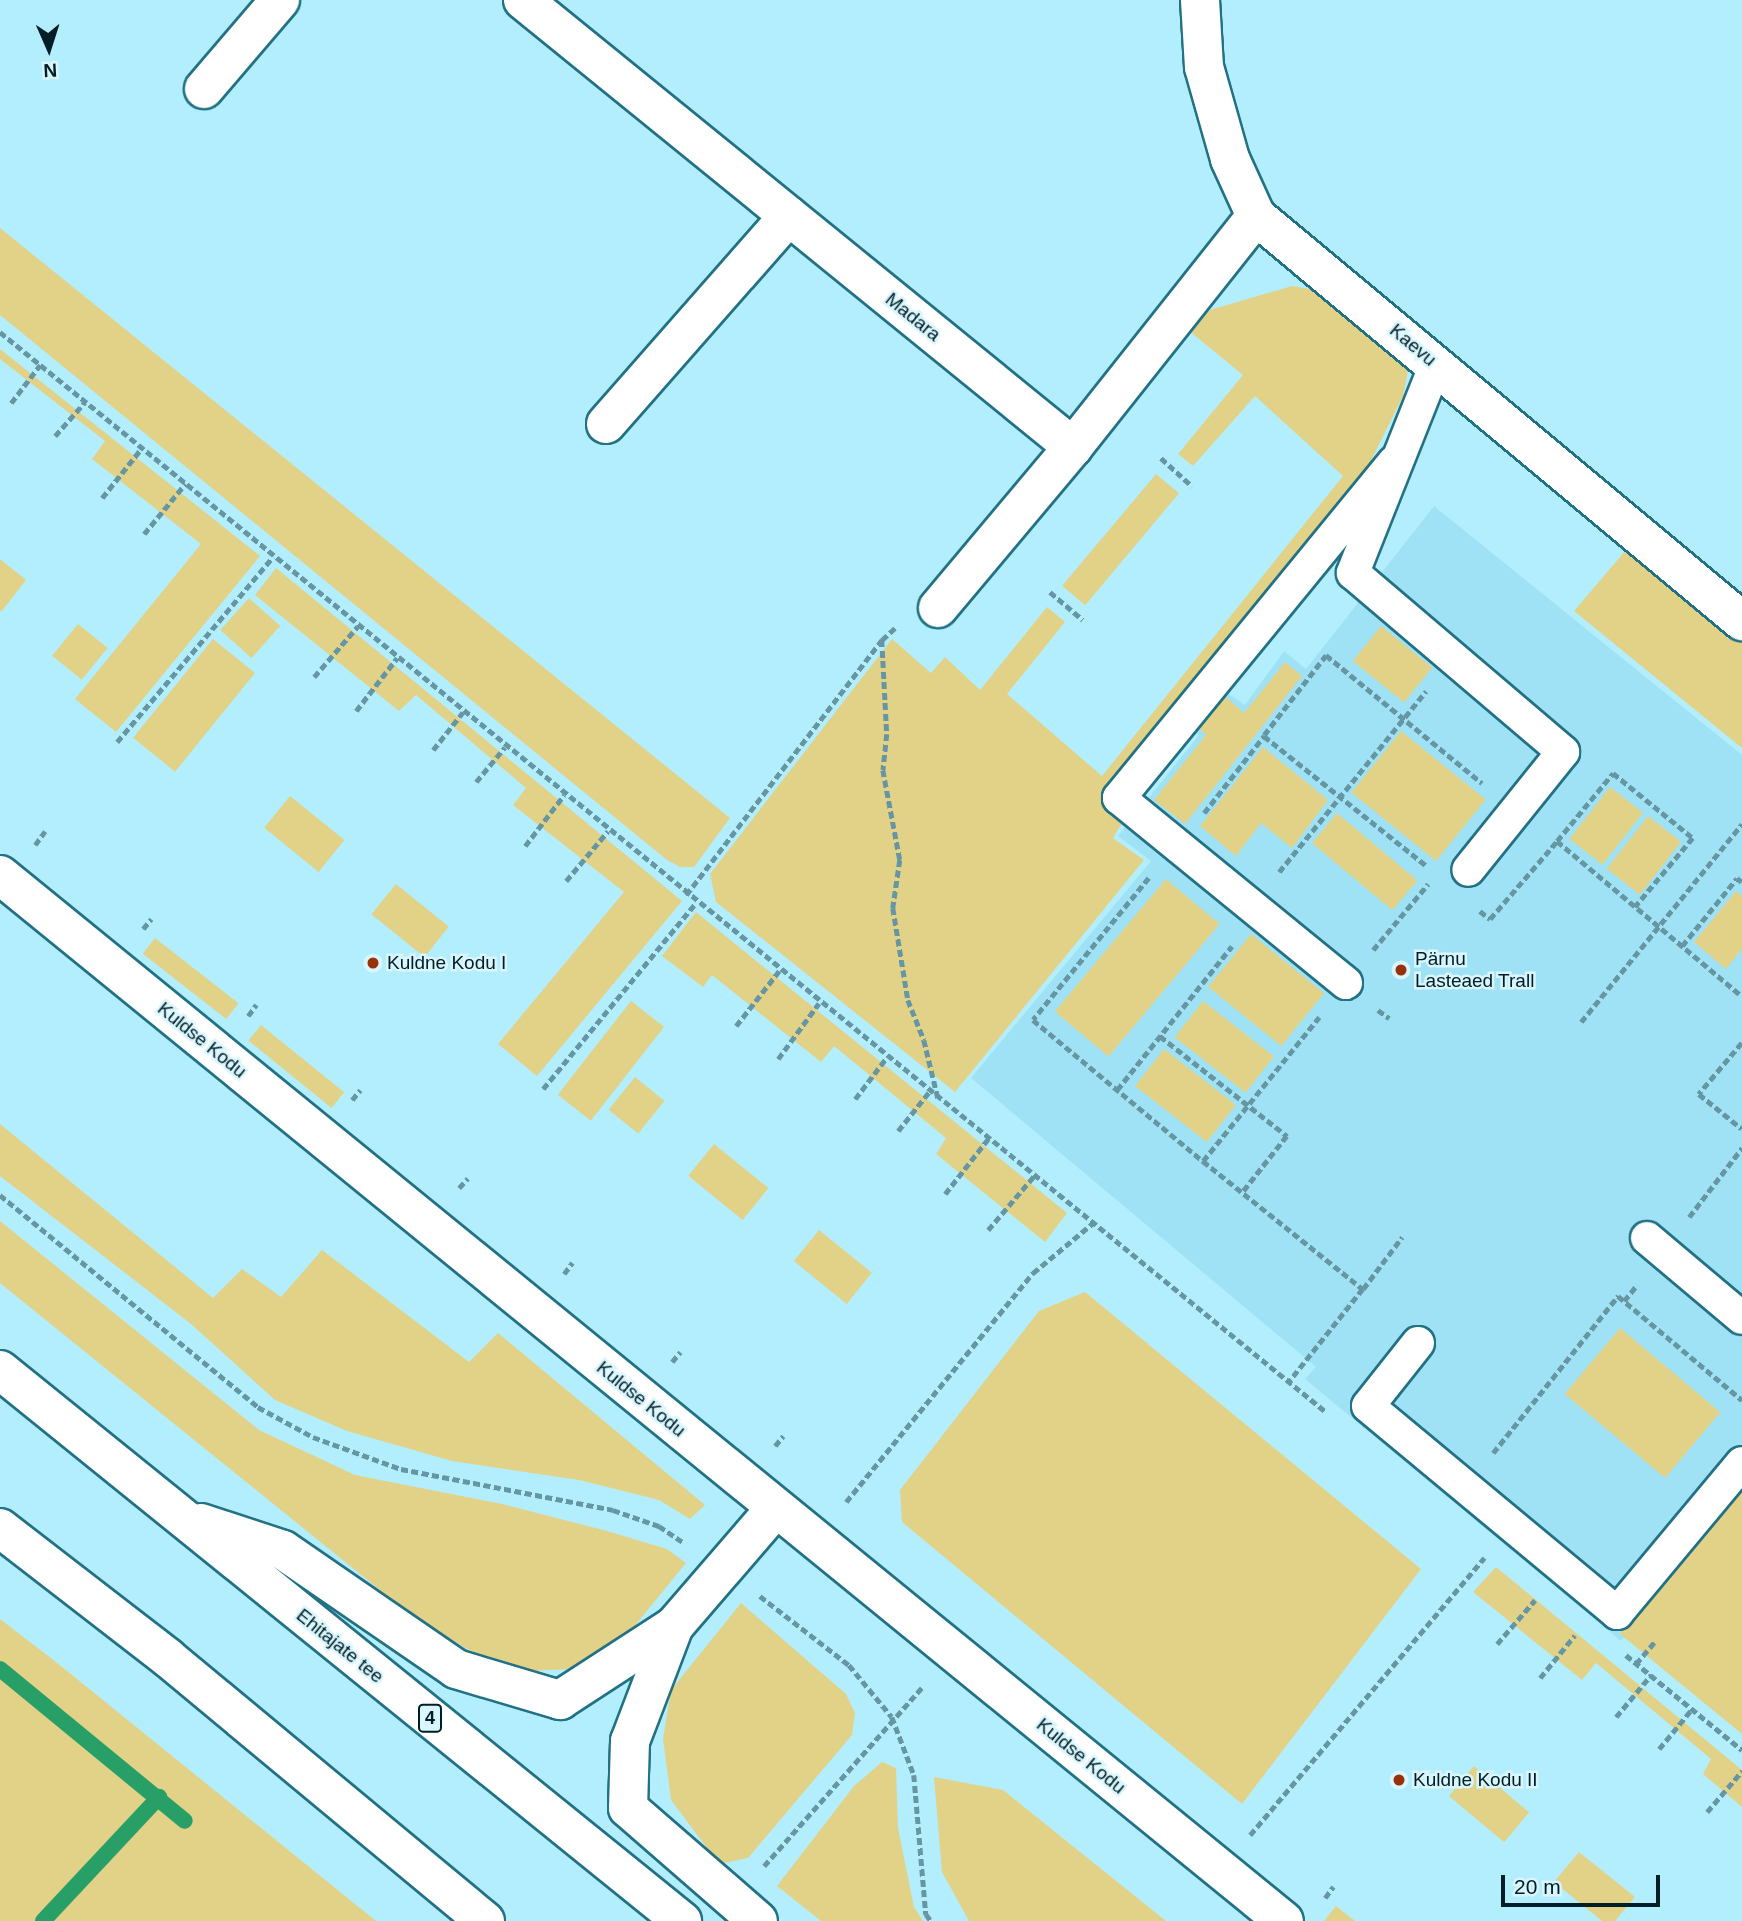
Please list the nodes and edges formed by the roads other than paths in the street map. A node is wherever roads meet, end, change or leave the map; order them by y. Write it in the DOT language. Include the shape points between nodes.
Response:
graph roads {
  1 [pos="280,0"];
  2 [pos="523,0"];
  3 [pos="1200,0"];
  4 [pos="204,89"];
  5 [pos="789,216"];
  6 [pos="1256,216"];
  7 [pos="1436,364"];
  8 [pos="607,424"];
  9 [pos="1073,447"];
  10 [pos="1394,462"];
  11 [pos="938,608"];
  12 [pos="1742,621"];
  13 [pos="1468,870"];
  14 [pos="0,875"];
  15 [pos="1346,984"];
  16 [pos="1655,1245"];
  17 [pos="1742,1318"];
  18 [pos="1418,1343"];
  19 [pos="0,1370"];
  20 [pos="1742,1463"];
  21 [pos="775,1509"];
  22 [pos="179,1515"];
  23 [pos="0,1528"];
  24 [pos="674,1626"];
  25 [pos="485,1921"];
  26 [pos="682,1921"];
  27 [pos="758,1921"];
  28 [pos="1284,1921"];
  1 -- 4 [label="main road"];
  2 -- 5 [label="main road, Madara"];
  3 -- 6 [label="main road, Kaevu" via="1204,67 1230,159"];
  5 -- 8 [label="main road"];
  5 -- 9 [label="main road, Madara"];
  6 -- 7 [label="main road, Kaevu"];
  6 -- 9 [label="main road"];
  7 -- 10 [label="lane"];
  7 -- 12 [label="main road, Kaevu"];
  9 -- 11 [label="main road"];
  10 -- 13 [label="lane" via="1353,573 1563,752"];
  10 -- 15 [label="lane" via="1119,798"];
  14 -- 21 [label="main road, Kuldse Kodu"];
  16 -- 17 [label="lane"];
  18 -- 20 [label="lane" via="1368,1406 1617,1613"];
  19 -- 22 [label="main road, Ehitajate tee / 4"];
  21 -- 24 [label="main road"];
  21 -- 28 [label="main road, Kuldse Kodu"];
  22 -- 24 [label="main road" via="283,1550 456,1669 561,1700"];
  22 -- 26 [label="main road, Ehitajate tee / 4"];
  23 -- 25 [label="main road" via="168,1658"];
  24 -- 27 [label="main road" via="630,1741 628,1808"];
}
